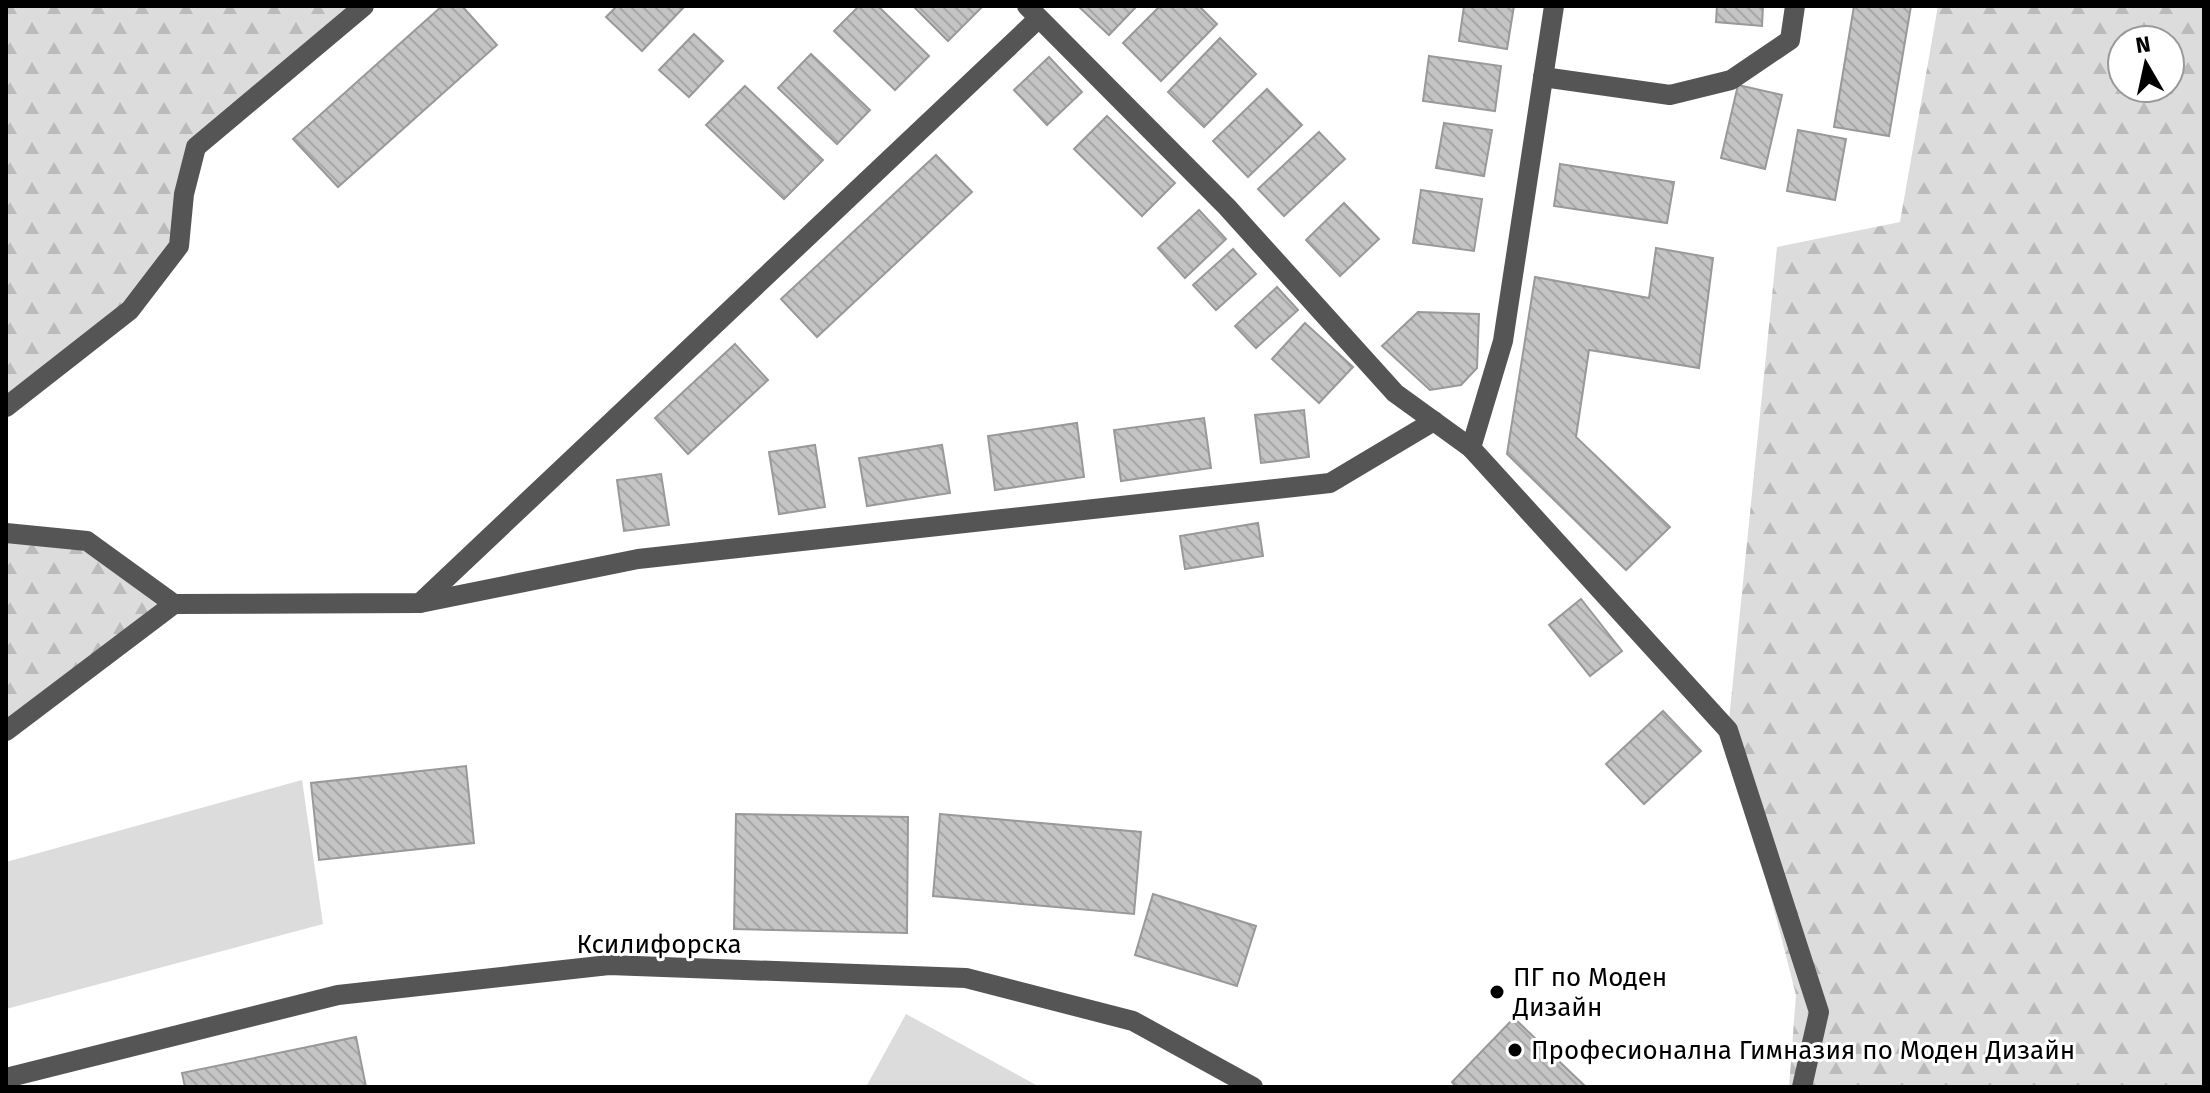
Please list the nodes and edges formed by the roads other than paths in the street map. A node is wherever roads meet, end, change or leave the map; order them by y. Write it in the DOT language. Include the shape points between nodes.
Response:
graph roads {
  1 [pos="364,6"];
  2 [pos="1554,6"];
  3 [pos="1795,6"];
  4 [pos="1032,12"];
  5 [pos="1543,77"];
  6 [pos="6,407"];
  7 [pos="1434,421"];
  8 [pos="1471,448"];
  9 [pos="6,533"];
  10 [pos="420,603"];
  11 [pos="174,604"];
  12 [pos="6,731"];
  13 [pos="6,1078"];
  14 [pos="1253,1087"];
  15 [pos="1802,1087"];
  1 -- 6 [label="street" via="196,147 179,246 130,310"];
  2 -- 5 [label="street"];
  3 -- 5 [label="street" via="1790,40 1731,80 1670,95"];
  4 -- 7 [label="street" via="1227,207 1395,393"];
  4 -- 10 [label="street"];
  5 -- 8 [label="street" via="1503,341"];
  7 -- 8 [label="street"];
  7 -- 10 [label="street" via="1330,483 638,559"];
  8 -- 15 [label="street" via="1728,730 1819,1012"];
  9 -- 11 [label="street" via="87,541"];
  10 -- 11 [label="street"];
  11 -- 12 [label="street"];
  13 -- 14 [label="street, Ксилифорска" via="338,995 609,965 966,978 1133,1021"];
}
